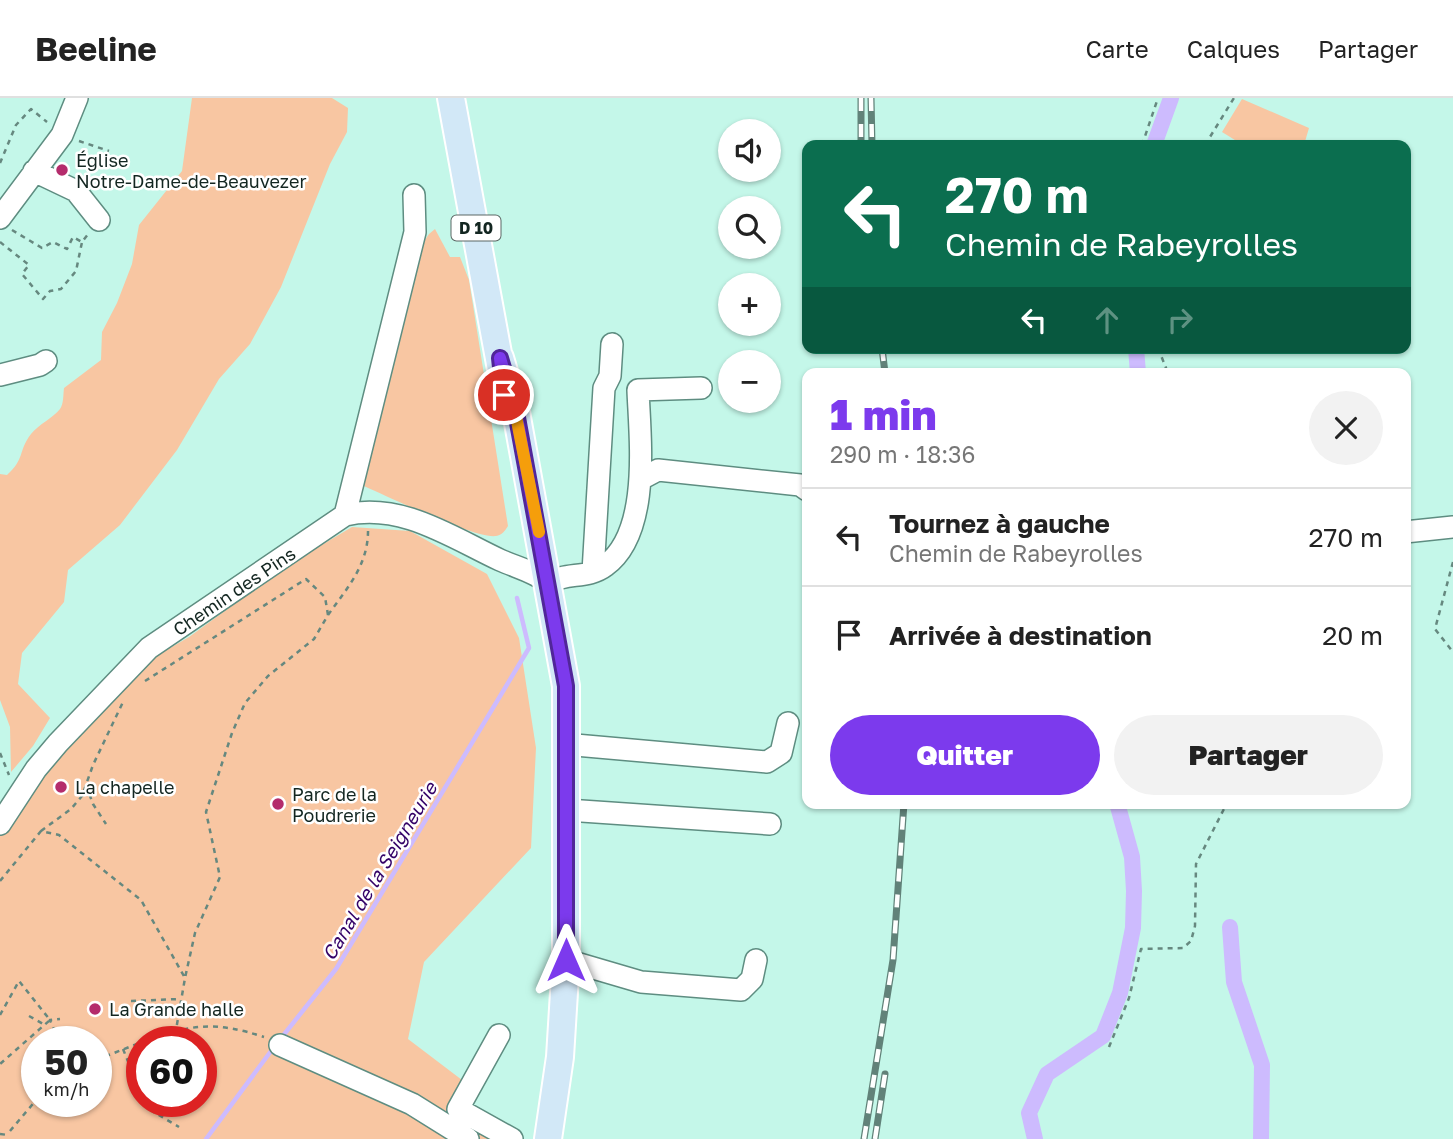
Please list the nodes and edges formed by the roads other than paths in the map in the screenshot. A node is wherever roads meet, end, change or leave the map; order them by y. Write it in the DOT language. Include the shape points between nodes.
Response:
graph roads {
  1 [pos="77,98"];
  2 [pos="451,98"];
  3 [pos="34,172"];
  4 [pos="414,195"];
  5 [pos="100,219"];
  6 [pos="5,224"];
  7 [pos="612,344"];
  8 [pos="500,358"];
  9 [pos="46,361"];
  10 [pos="0,375"];
  11 [pos="701,388"];
  12 [pos="641,479"];
  13 [pos="802,486"];
  14 [pos="345,515"];
  15 [pos="1453,527"];
  16 [pos="1411,530"];
  17 [pos="593,572"];
  18 [pos="537,577"];
  19 [pos="788,723"];
  20 [pos="566,749"];
  21 [pos="567,810"];
  22 [pos="0,824"];
  23 [pos="770,824"];
  24 [pos="566,960"];
  25 [pos="756,960"];
  26 [pos="499,1035"];
  27 [pos="277,1044"];
  28 [pos="545,1134"];
  29 [pos="468,1139"];
  30 [pos="512,1139"];
  1 -- 3 [label="street" via="62,135"];
  2 -- 8 [label="main road, D 10"];
  3 -- 5 [label="street" via="76,191"];
  3 -- 6 [label="street"];
  4 -- 14 [label="street" via="415,232"];
  7 -- 17 [label="street" via="610,376 604,388"];
  8 -- 18 [label="main road, D 10" via="517,483"];
  8 -- 18 [label="main road, D 10" via="516,412"];
  9 -- 10 [label="street"];
  11 -- 12 [label="street" via="638,390"];
  12 -- 13 [label="street" via="658,470"];
  12 -- 17 [label="street" via="621,553"];
  14 -- 18 [label="street, Chemin des Pins" via="389,512 418,521"];
  14 -- 22 [label="street, Chemin des Pins" via="149,648 50,751"];
  15 -- 16 [label="street"];
  17 -- 18 [label="street"];
  18 -- 20 [label="main road, D 10"];
  18 -- 20 [label="main road, D 10" via="566,686"];
  19 -- 20 [label="street" via="781,753 767,762"];
  20 -- 21 [label="main road, D 10"];
  21 -- 23 [label="street"];
  21 -- 24 [label="main road, D 10"];
  24 -- 25 [label="street" via="641,982 741,990 752,979"];
  24 -- 28 [label="main road, D 10" via="560,1057"];
  26 -- 30 [label="street" via="458,1109"];
  27 -- 29 [label="street" via="412,1104"];
}
